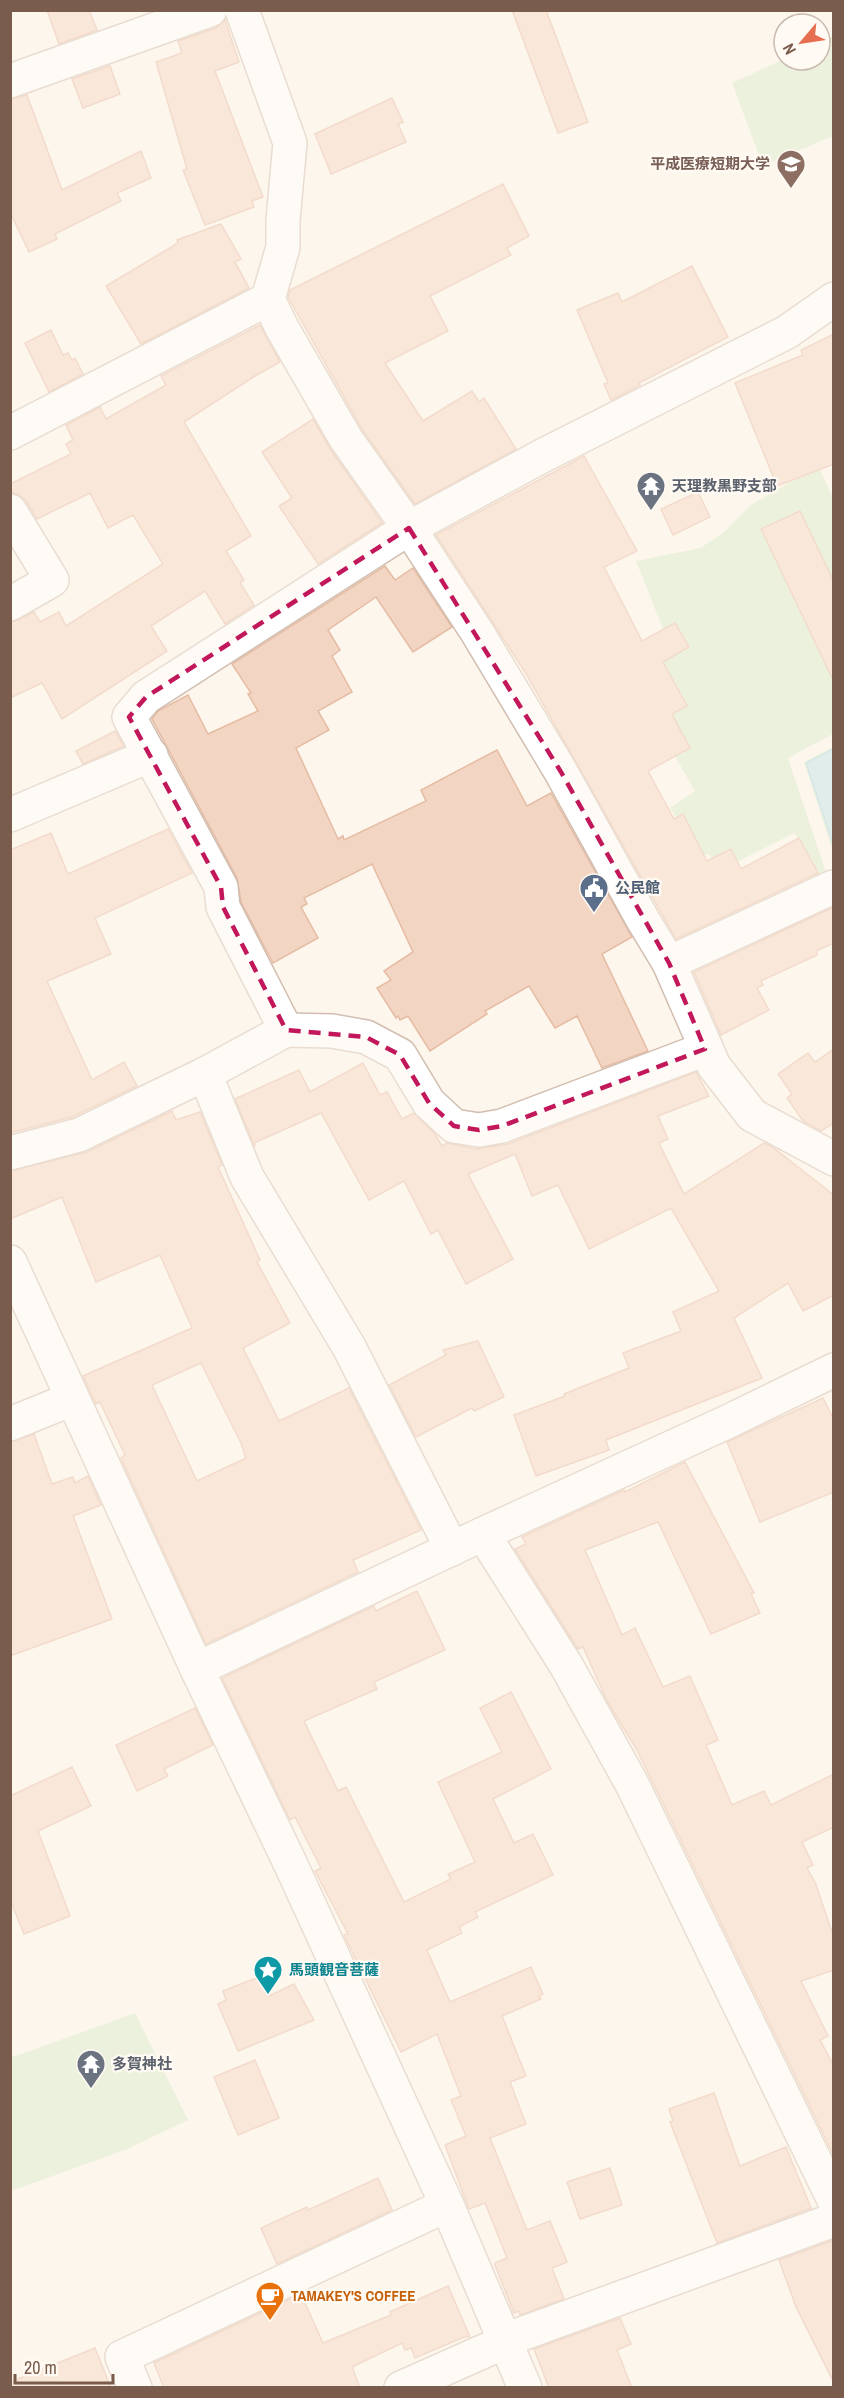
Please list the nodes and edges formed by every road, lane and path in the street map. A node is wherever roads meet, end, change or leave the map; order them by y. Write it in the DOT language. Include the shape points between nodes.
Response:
graph roads {
  1 [pos="210,10"];
  2 [pos="242,10"];
  3 [pos="10,81"];
  4 [pos="268,299"];
  5 [pos="834,299"];
  6 [pos="10,433"];
  7 [pos="10,511"];
  8 [pos="410,528"];
  9 [pos="10,603"];
  10 [pos="151,755"];
  11 [pos="10,815"];
  12 [pos="833,887"];
  13 [pos="669,963"];
  14 [pos="286,1030"];
  15 [pos="705,1048"];
  16 [pos="206,1074"];
  17 [pos="10,1153"];
  18 [pos="834,1159"];
  19 [pos="10,1262"];
  20 [pos="22,1316"];
  21 [pos="834,1370"];
  22 [pos="72,1399"];
  23 [pos="10,1424"];
  24 [pos="483,1534"];
  25 [pos="452,1549"];
  26 [pos="197,1670"];
  27 [pos="834,2200"];
  28 [pos="447,2205"];
  29 [pos="834,2220"];
  30 [pos="505,2340"];
  31 [pos="135,2388"];
  32 [pos="400,2388"];
  33 [pos="525,2388"];
  1 -- 3 [label="street"];
  2 -- 4 [label="street" via="290,143 282,247"];
  4 -- 6 [label="street"];
  4 -- 8 [label="street" via="346,439"];
  5 -- 8 [label="street" via="787,332"];
  7 -- 9 [label="street" via="52,580"];
  8 -- 10 [label="street" via="146,697 129,717"];
  8 -- 13 [label="street" via="561,772"];
  10 -- 11 [label="street"];
  10 -- 14 [label="street" via="221,887 224,907"];
  12 -- 13 [label="street"];
  13 -- 15 [label="street"];
  14 -- 15 [label="street" via="333,1030 366,1037 400,1055 429,1103 454,1126 479,1130 502,1126"];
  14 -- 16 [label="street"];
  15 -- 18 [label="street" via="752,1115"];
  16 -- 17 [label="street" via="79,1135"];
  16 -- 25 [label="street" via="247,1178 349,1347"];
  19 -- 20 [label="street"];
  20 -- 22 [label="street"];
  21 -- 24 [label="street"];
  22 -- 23 [label="street"];
  22 -- 26 [label="street"];
  24 -- 25 [label="street"];
  24 -- 27 [label="street" via="566,1665 632,1784"];
  25 -- 26 [label="street"];
  26 -- 28 [label="street"];
  28 -- 30 [label="street"];
  28 -- 31 [label="street" via="122,2357"];
  29 -- 30 [label="street"];
  30 -- 32 [label="street"];
  30 -- 33 [label="street"];
}
